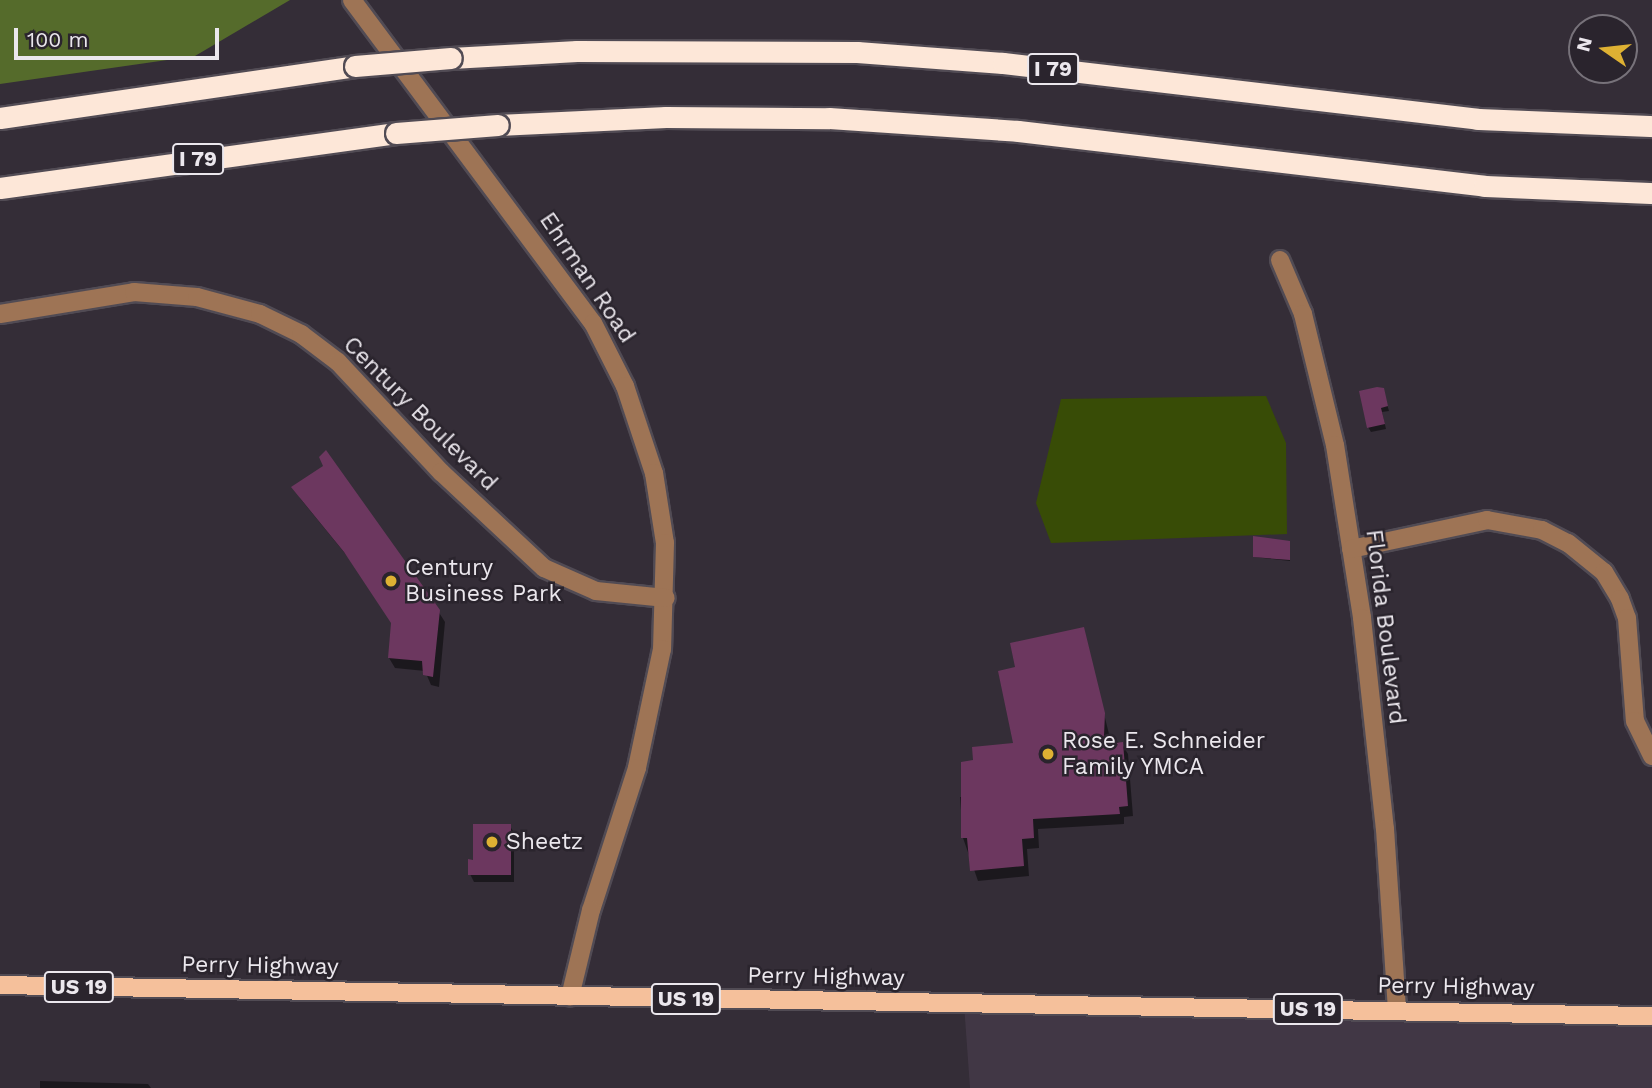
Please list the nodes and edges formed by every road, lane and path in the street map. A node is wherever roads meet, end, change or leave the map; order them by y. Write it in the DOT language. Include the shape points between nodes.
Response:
graph roads {
  1 [pos="352,0"];
  2 [pos="0,118"];
  3 [pos="1652,126"];
  4 [pos="0,188"];
  5 [pos="1652,193"];
  6 [pos="1280,260"];
  7 [pos="0,314"];
  8 [pos="1351,549"];
  9 [pos="666,598"];
  10 [pos="1652,756"];
  11 [pos="0,985"];
  12 [pos="570,996"];
  13 [pos="1397,1010"];
  14 [pos="1652,1016"];
  1 -- 9 [label="street, Ehrman Road" via="534,238 606,345 634,407 654,472 665,543"];
  2 -- 3 [label="highway, I 79, bridge" via="355,66 451,58 577,51 858,52 1003,63 1477,119"];
  4 -- 5 [label="highway, I 79, bridge" via="396,133 666,117 829,118 1018,131 1484,186"];
  6 -- 8 [label="street, Florida Boulevard" via="1303,314 1328,408"];
  7 -- 9 [label="street, Century Boulevard" via="134,292 197,297 260,314 301,334 338,362 441,472 544,568 596,591"];
  8 -- 10 [label="street" via="1487,520 1542,530 1585,554 1604,572 1627,618 1635,721"];
  8 -- 13 [label="street, Florida Boulevard" via="1385,829"];
  9 -- 12 [label="street, Ehrman Road" via="662,649 645,738 587,923"];
  11 -- 12 [label="main road, Perry Highway / US 19"];
  12 -- 13 [label="main road, Perry Highway / US 19"];
  13 -- 14 [label="main road, Perry Highway / US 19"];
}
